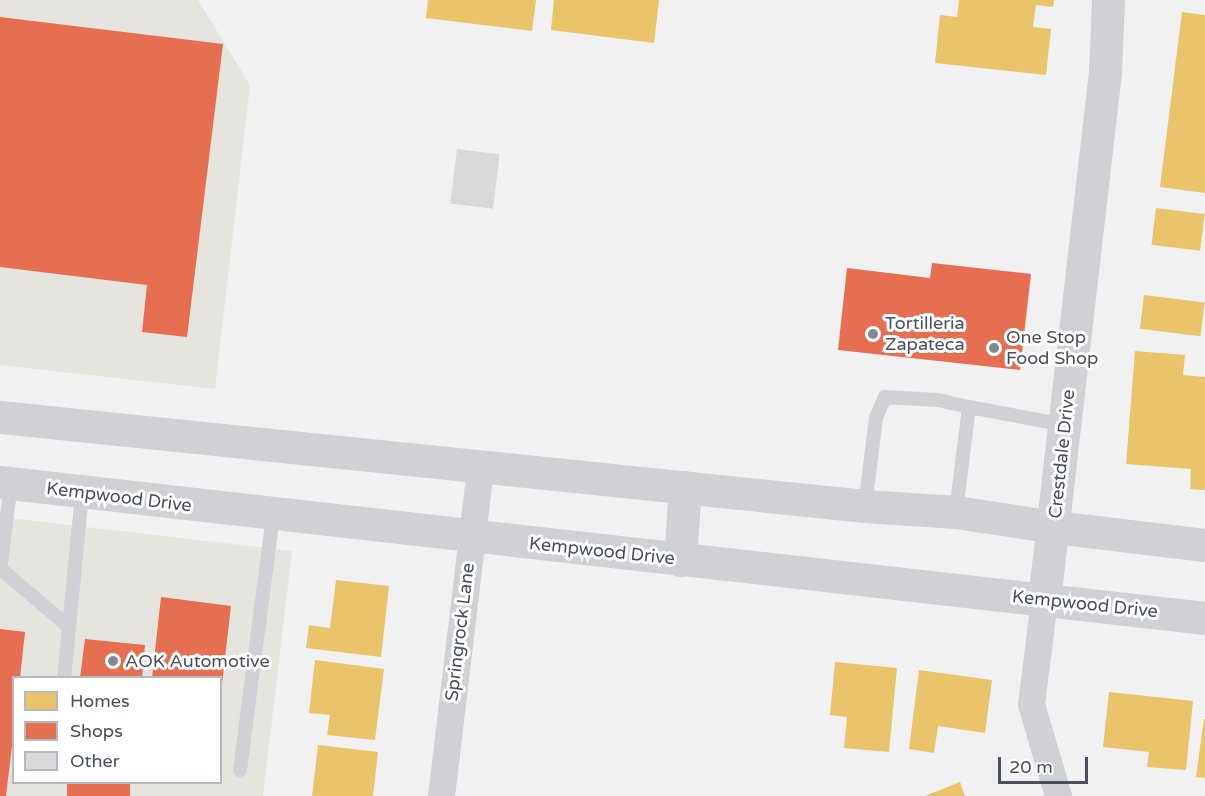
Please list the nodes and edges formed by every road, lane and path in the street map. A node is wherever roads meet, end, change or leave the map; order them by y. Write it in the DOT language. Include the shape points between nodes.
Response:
graph roads {
  1 [pos="1108,0"];
  2 [pos="969,407"];
  3 [pos="0,417"];
  4 [pos="1065,425"];
  5 [pos="480,467"];
  6 [pos="5,483"];
  7 [pos="685,487"];
  8 [pos="82,493"];
  9 [pos="865,506"];
  10 [pos="956,512"];
  11 [pos="273,515"];
  12 [pos="1054,527"];
  13 [pos="471,537"];
  14 [pos="1205,545"];
  15 [pos="680,560"];
  16 [pos="1,570"];
  17 [pos="1044,600"];
  18 [pos="1205,618"];
  19 [pos="69,627"];
  20 [pos="64,676"];
  21 [pos="240,770"];
  22 [pos="441,796"];
  23 [pos="1058,796"];
  1 -- 4 [label="main road, Crestdale Drive" via="1105,72"];
  2 -- 4 [label="lane"];
  2 -- 9 [label="lane" via="938,400 885,397 876,418"];
  2 -- 10 [label="lane"];
  3 -- 5 [label="main road"];
  4 -- 12 [label="main road, Crestdale Drive"];
  5 -- 7 [label="main road"];
  5 -- 13 [label="street, Springrock Lane"];
  6 -- 8 [label="main road, Kempwood Drive"];
  6 -- 16 [label="lane"];
  7 -- 9 [label="main road"];
  7 -- 15 [label="main road"];
  8 -- 11 [label="main road, Kempwood Drive"];
  8 -- 19 [label="lane"];
  9 -- 10 [label="main road"];
  10 -- 12 [label="main road"];
  11 -- 13 [label="main road, Kempwood Drive"];
  11 -- 21 [label="lane"];
  12 -- 14 [label="main road"];
  12 -- 17 [label="main road, Crestdale Drive"];
  13 -- 15 [label="main road, Kempwood Drive"];
  13 -- 22 [label="street, Springrock Lane"];
  15 -- 17 [label="main road, Kempwood Drive"];
  16 -- 19 [label="lane"];
  17 -- 18 [label="main road, Kempwood Drive"];
  17 -- 23 [label="street, Crestdale Drive" via="1031,704"];
  19 -- 20 [label="lane"];
}
